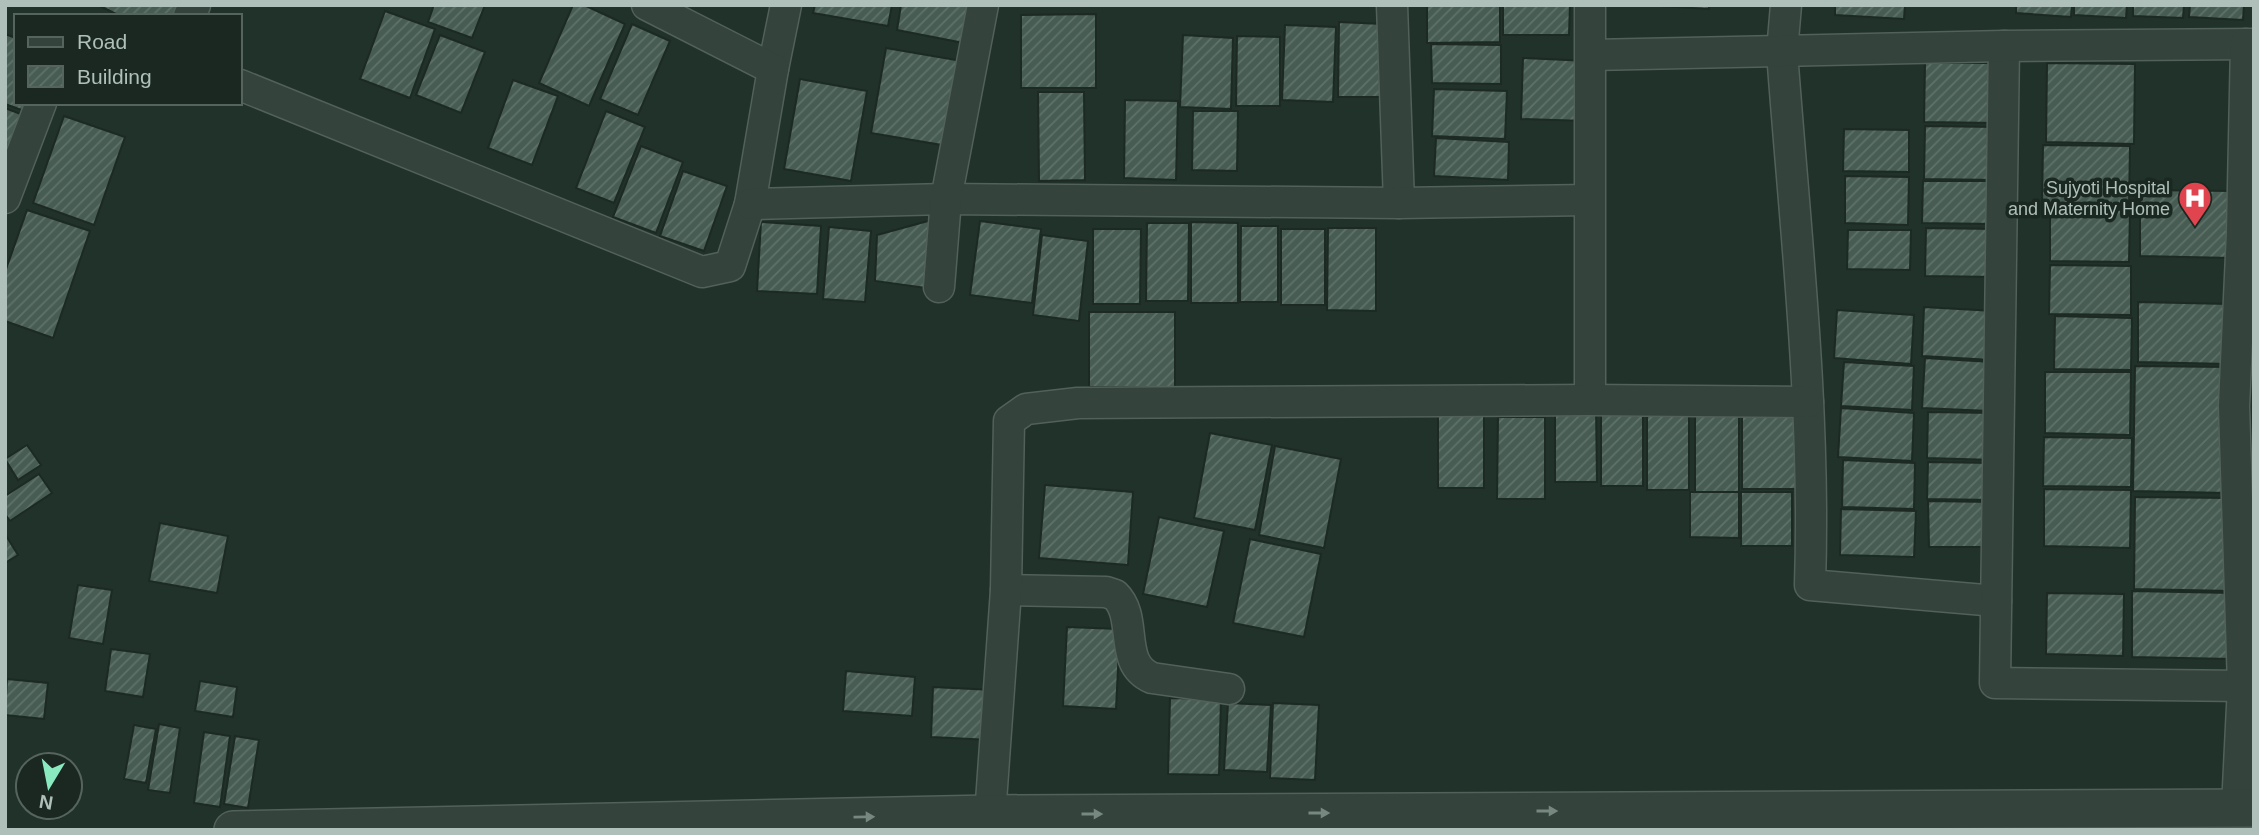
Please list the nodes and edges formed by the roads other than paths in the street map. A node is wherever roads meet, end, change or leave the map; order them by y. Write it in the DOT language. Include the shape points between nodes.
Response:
graph roads {
  1 [pos="647,5"];
  2 [pos="786,5"];
  3 [pos="983,5"];
  4 [pos="1392,5"];
  5 [pos="1590,5"];
  6 [pos="1786,5"];
  7 [pos="2250,44"];
  8 [pos="2004,46"];
  9 [pos="1782,52"];
  10 [pos="1591,55"];
  11 [pos="773,69"];
  12 [pos="242,86"];
  13 [pos="40,105"];
  14 [pos="5,198"];
  15 [pos="946,199"];
  16 [pos="1589,200"];
  17 [pos="1398,203"];
  18 [pos="750,204"];
  19 [pos="2248,233"];
  20 [pos="939,287"];
  21 [pos="1590,400"];
  22 [pos="1808,402"];
  23 [pos="2244,406"];
  24 [pos="1006,590"];
  25 [pos="1996,601"];
  26 [pos="2243,686"];
  27 [pos="1229,689"];
  28 [pos="2245,808"];
  29 [pos="989,822"];
  30 [pos="233,830"];
  1 -- 11 [label="street"];
  2 -- 11 [label="street"];
  3 -- 15 [label="street"];
  4 -- 17 [label="street"];
  5 -- 10 [label="street"];
  6 -- 9 [label="street"];
  7 -- 8 [label="street"];
  7 -- 19 [label="street"];
  8 -- 9 [label="street"];
  8 -- 25 [label="street"];
  9 -- 10 [label="street"];
  9 -- 22 [label="street"];
  10 -- 16 [label="street"];
  11 -- 18 [label="street"];
  12 -- 18 [label="street" via="702,272 730,266"];
  13 -- 14 [label="street"];
  15 -- 17 [label="street"];
  15 -- 18 [label="street"];
  15 -- 20 [label="street"];
  16 -- 17 [label="street"];
  16 -- 21 [label="street"];
  19 -- 23 [label="street"];
  21 -- 22 [label="street"];
  21 -- 24 [label="street" via="1078,403 1026,409 1010,421"];
  22 -- 25 [label="street" via="1810,585"];
  23 -- 26 [label="street"];
  24 -- 27 [label="street" via="1115,595 1126,610 1135,665 1142,674"];
  24 -- 29 [label="street"];
  25 -- 26 [label="street" via="1995,683"];
  26 -- 28 [label="street"];
  29 -- 28 [label="street, one-way"];
  30 -- 29 [label="street, one-way"];
}
